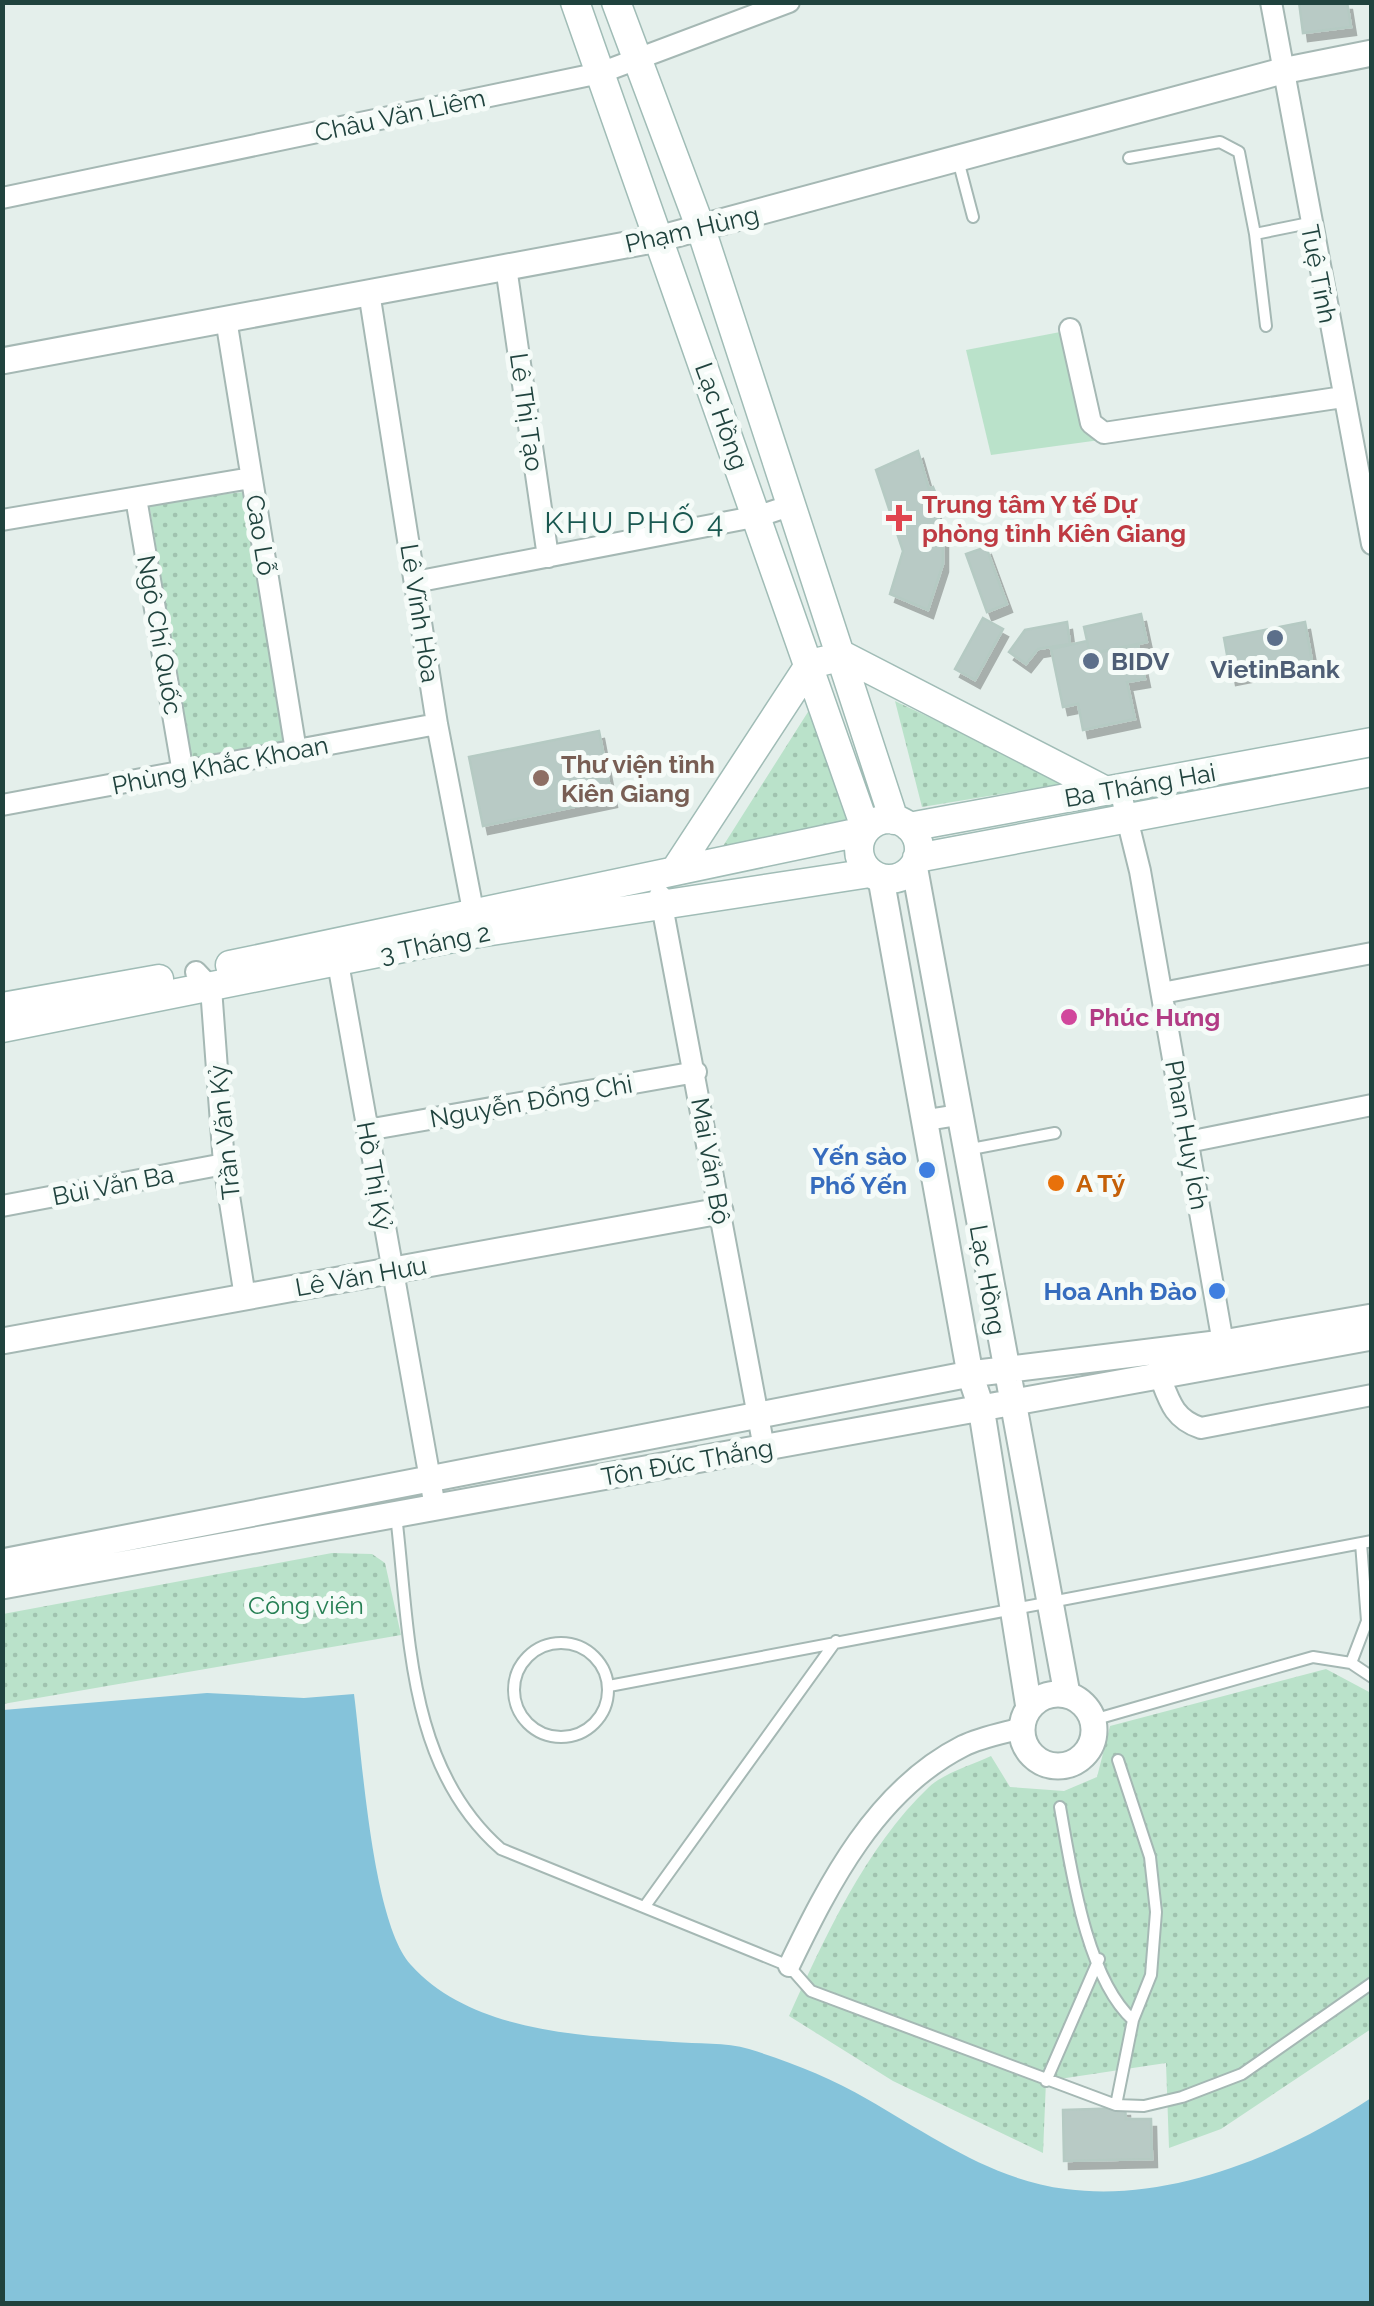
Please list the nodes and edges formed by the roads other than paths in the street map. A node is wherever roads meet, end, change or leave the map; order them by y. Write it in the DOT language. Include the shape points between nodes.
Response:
graph roads {
  1 [pos="575,2"];
  2 [pos="616,2"];
  3 [pos="789,2"];
  4 [pos="1270,2"];
  5 [pos="1372,53"];
  6 [pos="638,60"];
  7 [pos="1282,71"];
  8 [pos="600,73"];
  9 [pos="1129,158"];
  10 [pos="958,160"];
  11 [pos="2,198"];
  12 [pos="973,217"];
  13 [pos="1310,223"];
  14 [pos="702,229"];
  15 [pos="1256,234"];
  16 [pos="658,240"];
  17 [pos="506,267"];
  18 [pos="369,292"];
  19 [pos="226,319"];
  20 [pos="1266,326"];
  21 [pos="1070,329"];
  22 [pos="2,361"];
  23 [pos="1344,396"];
  24 [pos="252,478"];
  25 [pos="136,498"];
  26 [pos="792,505"];
  27 [pos="759,516"];
  28 [pos="2,520"];
  29 [pos="1370,530"];
  30 [pos="548,557"];
  31 [pos="415,582"];
  32 [pos="844,656"];
  33 [pos="810,664"];
  34 [pos="437,724"];
  35 [pos="1372,742"];
  36 [pos="296,750"];
  37 [pos="184,772"];
  38 [pos="1372,772"];
  39 [pos="1113,790"];
  40 [pos="2,805"];
  41 [pos="1128,819"];
  42 [pos="902,824"];
  43 [pos="865,831"];
  44 [pos="916,862"];
  45 [pos="665,871"];
  46 [pos="875,876"];
  47 [pos="662,901"];
  48 [pos="476,923"];
  49 [pos="1372,953"];
  50 [pos="338,963"];
  51 [pos="204,980"];
  52 [pos="1162,993"];
  53 [pos="2,1007"];
  54 [pos="2,1028"];
  55 [pos="696,1072"];
  56 [pos="1372,1105"];
  57 [pos="958,1115"];
  58 [pos="927,1120"];
  59 [pos="367,1130"];
  60 [pos="1056,1133"];
  61 [pos="1188,1142"];
  62 [pos="964,1150"];
  63 [pos="224,1164"];
  64 [pos="2,1206"];
  65 [pos="720,1211"];
  66 [pos="392,1270"];
  67 [pos="245,1297"];
  68 [pos="1372,1317"];
  69 [pos="1372,1336"];
  70 [pos="2,1341"];
  71 [pos="1228,1352"];
  72 [pos="1004,1368"];
  73 [pos="970,1374"];
  74 [pos="1159,1374"];
  75 [pos="1372,1395"];
  76 [pos="1012,1400"];
  77 [pos="981,1407"];
  78 [pos="755,1416"];
  79 [pos="764,1448"];
  80 [pos="431,1494"];
  81 [pos="396,1514"];
  82 [pos="1366,1542"];
  83 [pos="2,1562"];
  84 [pos="2,1586"];
  85 [pos="1048,1604"];
  86 [pos="1012,1610"];
  87 [pos="836,1641"];
  88 [pos="1351,1662"];
  89 [pos="1372,1677"];
  90 [pos="610,1686"];
  91 [pos="1067,1694"];
  92 [pos="1026,1718"];
  93 [pos="1092,1720"];
  94 [pos="1118,1760"];
  95 [pos="1060,1807"];
  96 [pos="645,1906"];
  97 [pos="1098,1959"];
  98 [pos="789,1966"];
  99 [pos="1372,1984"];
  100 [pos="1133,2020"];
  101 [pos="1046,2081"];
  102 [pos="1116,2106"];
  1 -- 8 [label="main road, Lạc Hồng"];
  2 -- 6 [label="main road, Lạc Hồng"];
  3 -- 6 [label="street, Châu Văn Liêm"];
  4 -- 7 [label="street, Tuệ Tĩnh"];
  5 -- 7 [label="street, Phạm Hùng"];
  6 -- 8 [label="street, Châu Văn Liêm"];
  6 -- 14 [label="main road, Lạc Hồng"];
  7 -- 10 [label="street, Phạm Hùng"];
  7 -- 13 [label="street, Tuệ Tĩnh"];
  8 -- 11 [label="street, Châu Văn Liêm"];
  8 -- 16 [label="main road, Lạc Hồng"];
  9 -- 15 [label="lane" via="1232,145"];
  10 -- 12 [label="lane"];
  10 -- 14 [label="street, Phạm Hùng"];
  13 -- 15 [label="lane"];
  13 -- 23 [label="street, Tuệ Tĩnh"];
  14 -- 16 [label="street, Phạm Hùng"];
  14 -- 26 [label="main road, Lạc Hồng"];
  15 -- 20 [label="lane"];
  16 -- 17 [label="street, Phạm Hùng"];
  16 -- 27 [label="main road, Lạc Hồng"];
  17 -- 18 [label="street, Phạm Hùng"];
  17 -- 30 [label="street, Lê Thị Tạo"];
  18 -- 19 [label="street, Phạm Hùng"];
  18 -- 31 [label="street, Lê Vĩnh Hòa"];
  19 -- 22 [label="street, Phạm Hùng"];
  19 -- 24 [label="street, Cao Lỗ"];
  21 -- 23 [label="street" via="1091,423 1104,432"];
  23 -- 29 [label="street, Tuệ Tĩnh"];
  24 -- 25 [label="street"];
  24 -- 36 [label="street, Cao Lỗ"];
  25 -- 28 [label="street"];
  25 -- 37 [label="street, Ngô Chí Quốc"];
  26 -- 27 [label="street"];
  26 -- 32 [label="main road, Lạc Hồng"];
  27 -- 30 [label="street"];
  27 -- 33 [label="main road, Lạc Hồng"];
  30 -- 31 [label="street"];
  31 -- 34 [label="street, Lê Vĩnh Hòa"];
  32 -- 33 [label="main road"];
  32 -- 39 [label="main road"];
  32 -- 42 [label="main road, Lạc Hồng"];
  33 -- 43 [label="main road, Lạc Hồng"];
  33 -- 45 [label="main road"];
  34 -- 36 [label="street, Phùng Khắc Khoan"];
  34 -- 48 [label="street, Lê Vĩnh Hòa"];
  35 -- 39 [label="main road, Ba Tháng Hai"];
  36 -- 37 [label="street, Phùng Khắc Khoan"];
  37 -- 40 [label="street, Phùng Khắc Khoan"];
  38 -- 41 [label="main road, Ba Tháng Hai"];
  39 -- 41 [label="street, Phan Huy Ích"];
  39 -- 42 [label="main road, Ba Tháng Hai"];
  41 -- 44 [label="main road, Ba Tháng Hai"];
  41 -- 52 [label="street, Phan Huy Ích"];
  42 -- 43 [label="main road" via="879,821"];
  42 -- 44 [label="main road" via="917,842"];
  43 -- 45 [label="main road, 3 Tháng 2"];
  43 -- 46 [label="main road" via="859,853"];
  44 -- 46 [label="main road" via="896,878"];
  44 -- 57 [label="street, Lạc Hồng"];
  45 -- 47 [label="street, Mai Văn Bộ"];
  45 -- 48 [label="main road, 3 Tháng 2"];
  46 -- 47 [label="main road, 3 Tháng 2"];
  46 -- 58 [label="street, Lạc Hồng"];
  47 -- 48 [label="main road, 3 Tháng 2"];
  47 -- 55 [label="street, Mai Văn Bộ"];
  48 -- 50 [label="main road, 3 Tháng 2"];
  48 -- 51 [label="main road, 3 Tháng 2"];
  49 -- 52 [label="street"];
  50 -- 51 [label="main road, 3 Tháng 2"];
  50 -- 59 [label="street, Hồ Thị Kỷ"];
  51 -- 53 [label="main road, 3 Tháng 2"];
  51 -- 54 [label="main road, 3 Tháng 2"];
  51 -- 63 [label="street, Trần Văn Kỷ"];
  52 -- 61 [label="street, Phan Huy Ích"];
  55 -- 59 [label="street, Nguyễn Đổng Chi"];
  55 -- 65 [label="street, Mai Văn Bộ"];
  56 -- 61 [label="street"];
  57 -- 58 [label="street"];
  57 -- 62 [label="street, Lạc Hồng"];
  58 -- 73 [label="street, Lạc Hồng"];
  59 -- 66 [label="street, Hồ Thị Kỷ"];
  60 -- 62 [label="lane"];
  61 -- 71 [label="street, Phan Huy Ích"];
  62 -- 72 [label="street, Lạc Hồng"];
  63 -- 64 [label="street, Bùi Văn Ba"];
  63 -- 67 [label="street, Trần Văn Kỷ"];
  65 -- 66 [label="street, Lê Văn Hưu"];
  65 -- 78 [label="street, Mai Văn Bộ"];
  66 -- 67 [label="street, Lê Văn Hưu"];
  66 -- 80 [label="street, Hồ Thị Kỷ"];
  67 -- 70 [label="street, Lê Văn Hưu"];
  68 -- 71 [label="street, Tôn Đức Thắng"];
  69 -- 71 [label="street, Tôn Đức Thắng"];
  71 -- 72 [label="street, Tôn Đức Thắng"];
  71 -- 74 [label="street, Tôn Đức Thắng"];
  72 -- 73 [label="street, Tôn Đức Thắng"];
  72 -- 76 [label="street, Lạc Hồng"];
  73 -- 77 [label="street, Lạc Hồng"];
  73 -- 78 [label="street, Tôn Đức Thắng"];
  74 -- 75 [label="street" via="1172,1410 1201,1428"];
  74 -- 76 [label="street, Tôn Đức Thắng"];
  76 -- 77 [label="street, Tôn Đức Thắng"];
  76 -- 85 [label="street, Lạc Hồng"];
  77 -- 79 [label="street, Tôn Đức Thắng"];
  77 -- 86 [label="street, Lạc Hồng"];
  78 -- 79 [label="street, Mai Văn Bộ"];
  78 -- 80 [label="street, Tôn Đức Thắng"];
  79 -- 80 [label="street, Tôn Đức Thắng"];
  80 -- 81 [label="street, Tôn Đức Thắng"];
  80 -- 83 [label="street, Tôn Đức Thắng"];
  81 -- 84 [label="street, Tôn Đức Thắng"];
  81 -- 96 [label="lane" via="430,1748 469,1821 501,1849"];
  82 -- 85 [label="lane"];
  82 -- 88 [label="lane" via="1367,1621"];
  85 -- 86 [label="lane"];
  85 -- 91 [label="street, Lạc Hồng"];
  86 -- 87 [label="lane"];
  86 -- 92 [label="street, Lạc Hồng"];
  87 -- 90 [label="lane"];
  87 -- 96 [label="lane"];
  88 -- 89 [label="lane"];
  88 -- 93 [label="lane" via="1314,1657"];
  90 -- 90 [label="lane" via="587,1649 548,1643 518,1668 516,1708 544,1735 564,1738 599,1720"];
  91 -- 92 [label="street" via="1049,1694"];
  91 -- 93 [label="street"];
  92 -- 93 [label="street" via="1023,1740 1038,1760 1068,1764 1088,1750"];
  92 -- 98 [label="street" via="964,1745 886,1805 846,1859"];
  94 -- 100 [label="lane" via="1150,1858 1156,1912 1150,1976"];
  95 -- 97 [label="lane"];
  96 -- 98 [label="lane"];
  97 -- 100 [label="lane" via="1110,1990"];
  97 -- 101 [label="lane"];
  98 -- 101 [label="lane" via="811,1992"];
  99 -- 102 [label="lane" via="1242,2074 1182,2097"];
  100 -- 102 [label="lane"];
  101 -- 102 [label="lane"];
}
